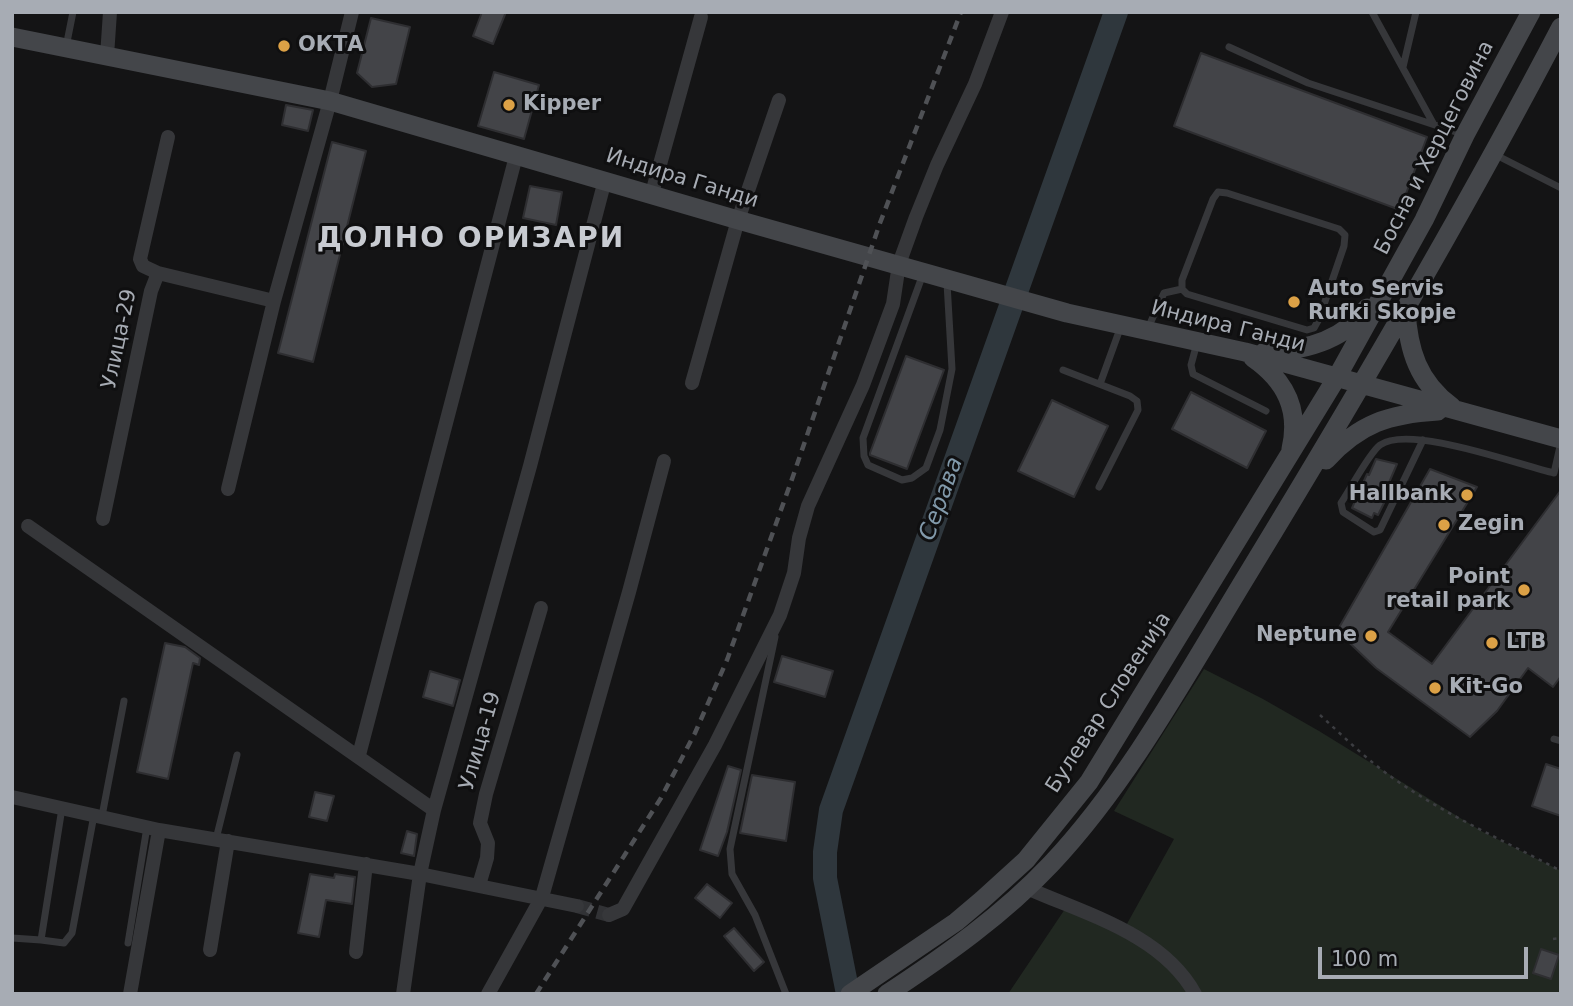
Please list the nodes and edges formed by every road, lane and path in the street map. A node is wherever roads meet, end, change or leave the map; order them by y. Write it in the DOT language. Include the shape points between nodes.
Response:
graph roads {
  1 [pos="73,12"];
  2 [pos="110,12"];
  3 [pos="352,12"];
  4 [pos="1002,12"];
  5 [pos="1372,12"];
  6 [pos="1416,12"];
  7 [pos="1531,12"];
  8 [pos="701,17"];
  9 [pos="1559,34"];
  10 [pos="12,37"];
  11 [pos="1229,47"];
  12 [pos="66,48"];
  13 [pos="107,56"];
  14 [pos="1402,68"];
  15 [pos="779,100"];
  16 [pos="330,101"];
  17 [pos="1433,124"];
  18 [pos="1465,135"];
  19 [pos="168,137"];
  20 [pos="1493,153"];
  21 [pos="516,156"];
  22 [pos="605,180"];
  23 [pos="1561,188"];
  24 [pos="652,193"];
  25 [pos="738,220"];
  26 [pos="899,264"];
  27 [pos="1400,265"];
  28 [pos="924,272"];
  29 [pos="158,273"];
  30 [pos="947,278"];
  31 [pos="1182,289"];
  32 [pos="274,301"];
  33 [pos="1406,308"];
  34 [pos="1122,325"];
  35 [pos="1147,330"];
  36 [pos="1198,342"];
  37 [pos="1245,352"];
  38 [pos="1063,370"];
  39 [pos="1337,377"];
  40 [pos="692,383"];
  41 [pos="1100,384"];
  42 [pos="1362,384"];
  43 [pos="1266,411"];
  44 [pos="1457,411"];
  45 [pos="1423,440"];
  46 [pos="1561,440"];
  47 [pos="1289,457"];
  48 [pos="664,461"];
  49 [pos="1099,487"];
  50 [pos="228,489"];
  51 [pos="1297,492"];
  52 [pos="103,519"];
  53 [pos="28,526"];
  54 [pos="541,608"];
  55 [pos="779,615"];
  56 [pos="124,701"];
  57 [pos="1320,715"];
  58 [pos="237,755"];
  59 [pos="359,755"];
  60 [pos="12,797"];
  61 [pos="62,807"];
  62 [pos="434,810"];
  63 [pos="98,816"];
  64 [pos="153,829"];
  65 [pos="222,840"];
  66 [pos="366,864"];
  67 [pos="1561,871"];
  68 [pos="420,874"];
  69 [pos="479,885"];
  70 [pos="1027,888"];
  71 [pos="541,897"];
  72 [pos="577,906"];
  73 [pos="609,915"];
  74 [pos="12,938"];
  75 [pos="1561,938"];
  76 [pos="1553,939"];
  77 [pos="41,940"];
  78 [pos="128,943"];
  79 [pos="210,950"];
  80 [pos="356,952"];
  81 [pos="889,992"];
  82 [pos="130,994"];
  83 [pos="403,994"];
  84 [pos="488,994"];
  85 [pos="786,994"];
  86 [pos="850,994"];
  87 [pos="1195,994"];
  1 -- 12 [label="lane"];
  2 -- 13 [label="street"];
  3 -- 16 [label="street"];
  4 -- 26 [label="street"];
  5 -- 14 [label="lane"];
  6 -- 14 [label="lane"];
  7 -- 18 [label="street, Босна и Херцеговина"];
  8 -- 24 [label="street"];
  9 -- 20 [label="street"];
  10 -- 12 [label="street, Индира Ганди"];
  11 -- 17 [label="lane" via="1308,83"];
  12 -- 13 [label="street, Индира Ганди"];
  13 -- 16 [label="street, Индира Ганди"];
  14 -- 17 [label="lane"];
  15 -- 25 [label="street"];
  16 -- 21 [label="street, Индира Ганди"];
  16 -- 32 [label="street"];
  17 -- 18 [label="lane"];
  18 -- 27 [label="street, Босна и Херцеговина"];
  19 -- 29 [label="street, Улица-29" via="141,259 143,266"];
  20 -- 23 [label="lane"];
  20 -- 33 [label="street"];
  21 -- 22 [label="street, Индира Ганди"];
  21 -- 59 [label="street"];
  22 -- 24 [label="street, Индира Ганди"];
  22 -- 62 [label="street"];
  24 -- 25 [label="street, Индира Ганди"];
  25 -- 26 [label="street, Индира Ганди"];
  25 -- 40 [label="street"];
  26 -- 28 [label="street, Индира Ганди"];
  26 -- 55 [label="street" via="893,304 863,385 808,506 794,573"];
  27 -- 37 [label="street" via="1348,329 1305,348"];
  27 -- 39 [label="street, Босна и Херцеговина"];
  28 -- 30 [label="street, Индира Ганди"];
  28 -- 30 [label="lane" via="863,438 867,466 902,480 926,468 940,430 952,369"];
  29 -- 32 [label="street"];
  29 -- 52 [label="street, Улица-29"];
  30 -- 34 [label="street, Индира Ганди"];
  31 -- 31 [label="lane" via="1218,192 1339,229 1345,235 1314,328 1307,330"];
  31 -- 35 [label="lane" via="1164,293"];
  32 -- 50 [label="street"];
  33 -- 42 [label="street"];
  33 -- 44 [label="street" via="1413,359 1431,388"];
  34 -- 35 [label="street, Индира Ганди"];
  34 -- 41 [label="lane"];
  35 -- 36 [label="street, Индира Ганди"];
  36 -- 37 [label="street, Индира Ганди"];
  36 -- 43 [label="lane" via="1193,374"];
  37 -- 39 [label="street, Индира Ганди"];
  37 -- 47 [label="street" via="1282,385 1292,408 1295,433"];
  38 -- 41 [label="lane"];
  39 -- 42 [label="street, Индира Ганди"];
  39 -- 47 [label="street, Булевар Словенија"];
  41 -- 49 [label="lane" via="1130,396 1137,401 1138,410"];
  42 -- 44 [label="street, Индира Ганди"];
  42 -- 51 [label="street"];
  44 -- 46 [label="street, Индира Ганди"];
  44 -- 51 [label="street" via="1395,415 1365,426 1342,443"];
  45 -- 45 [label="lane" via="1389,440 1377,447 1341,503 1343,512 1374,532 1380,530"];
  45 -- 46 [label="lane" via="1553,474"];
  47 -- 86 [label="street, Булевар Словенија" via="1111,748 1051,830 1026,860 956,922"];
  48 -- 71 [label="street"];
  51 -- 70 [label="street" via="1131,761 1078,833"];
  53 -- 59 [label="street"];
  54 -- 69 [label="street, Улица-19" via="486,794 480,823 488,850"];
  55 -- 73 [label="street" via="715,745 624,909"];
  55 -- 85 [label="lane" via="730,849 732,874 755,915"];
  56 -- 63 [label="lane"];
  57 -- 67 [label="path" via="1398,781 1483,832"];
  58 -- 65 [label="lane"];
  59 -- 62 [label="street"];
  60 -- 61 [label="street"];
  61 -- 63 [label="street"];
  61 -- 77 [label="lane"];
  62 -- 68 [label="street"];
  63 -- 64 [label="street"];
  63 -- 77 [label="lane" via="72,933 64,943"];
  64 -- 65 [label="street"];
  64 -- 78 [label="lane"];
  64 -- 82 [label="street"];
  65 -- 66 [label="street"];
  65 -- 79 [label="street"];
  66 -- 68 [label="street"];
  66 -- 80 [label="street"];
  68 -- 69 [label="street"];
  68 -- 83 [label="street"];
  69 -- 71 [label="street"];
  70 -- 81 [label="street" via="967,939"];
  70 -- 87 [label="street" via="1151,946 1182,974"];
  71 -- 72 [label="street"];
  71 -- 84 [label="street"];
  74 -- 77 [label="lane"];
  75 -- 76 [label="path"];
}
